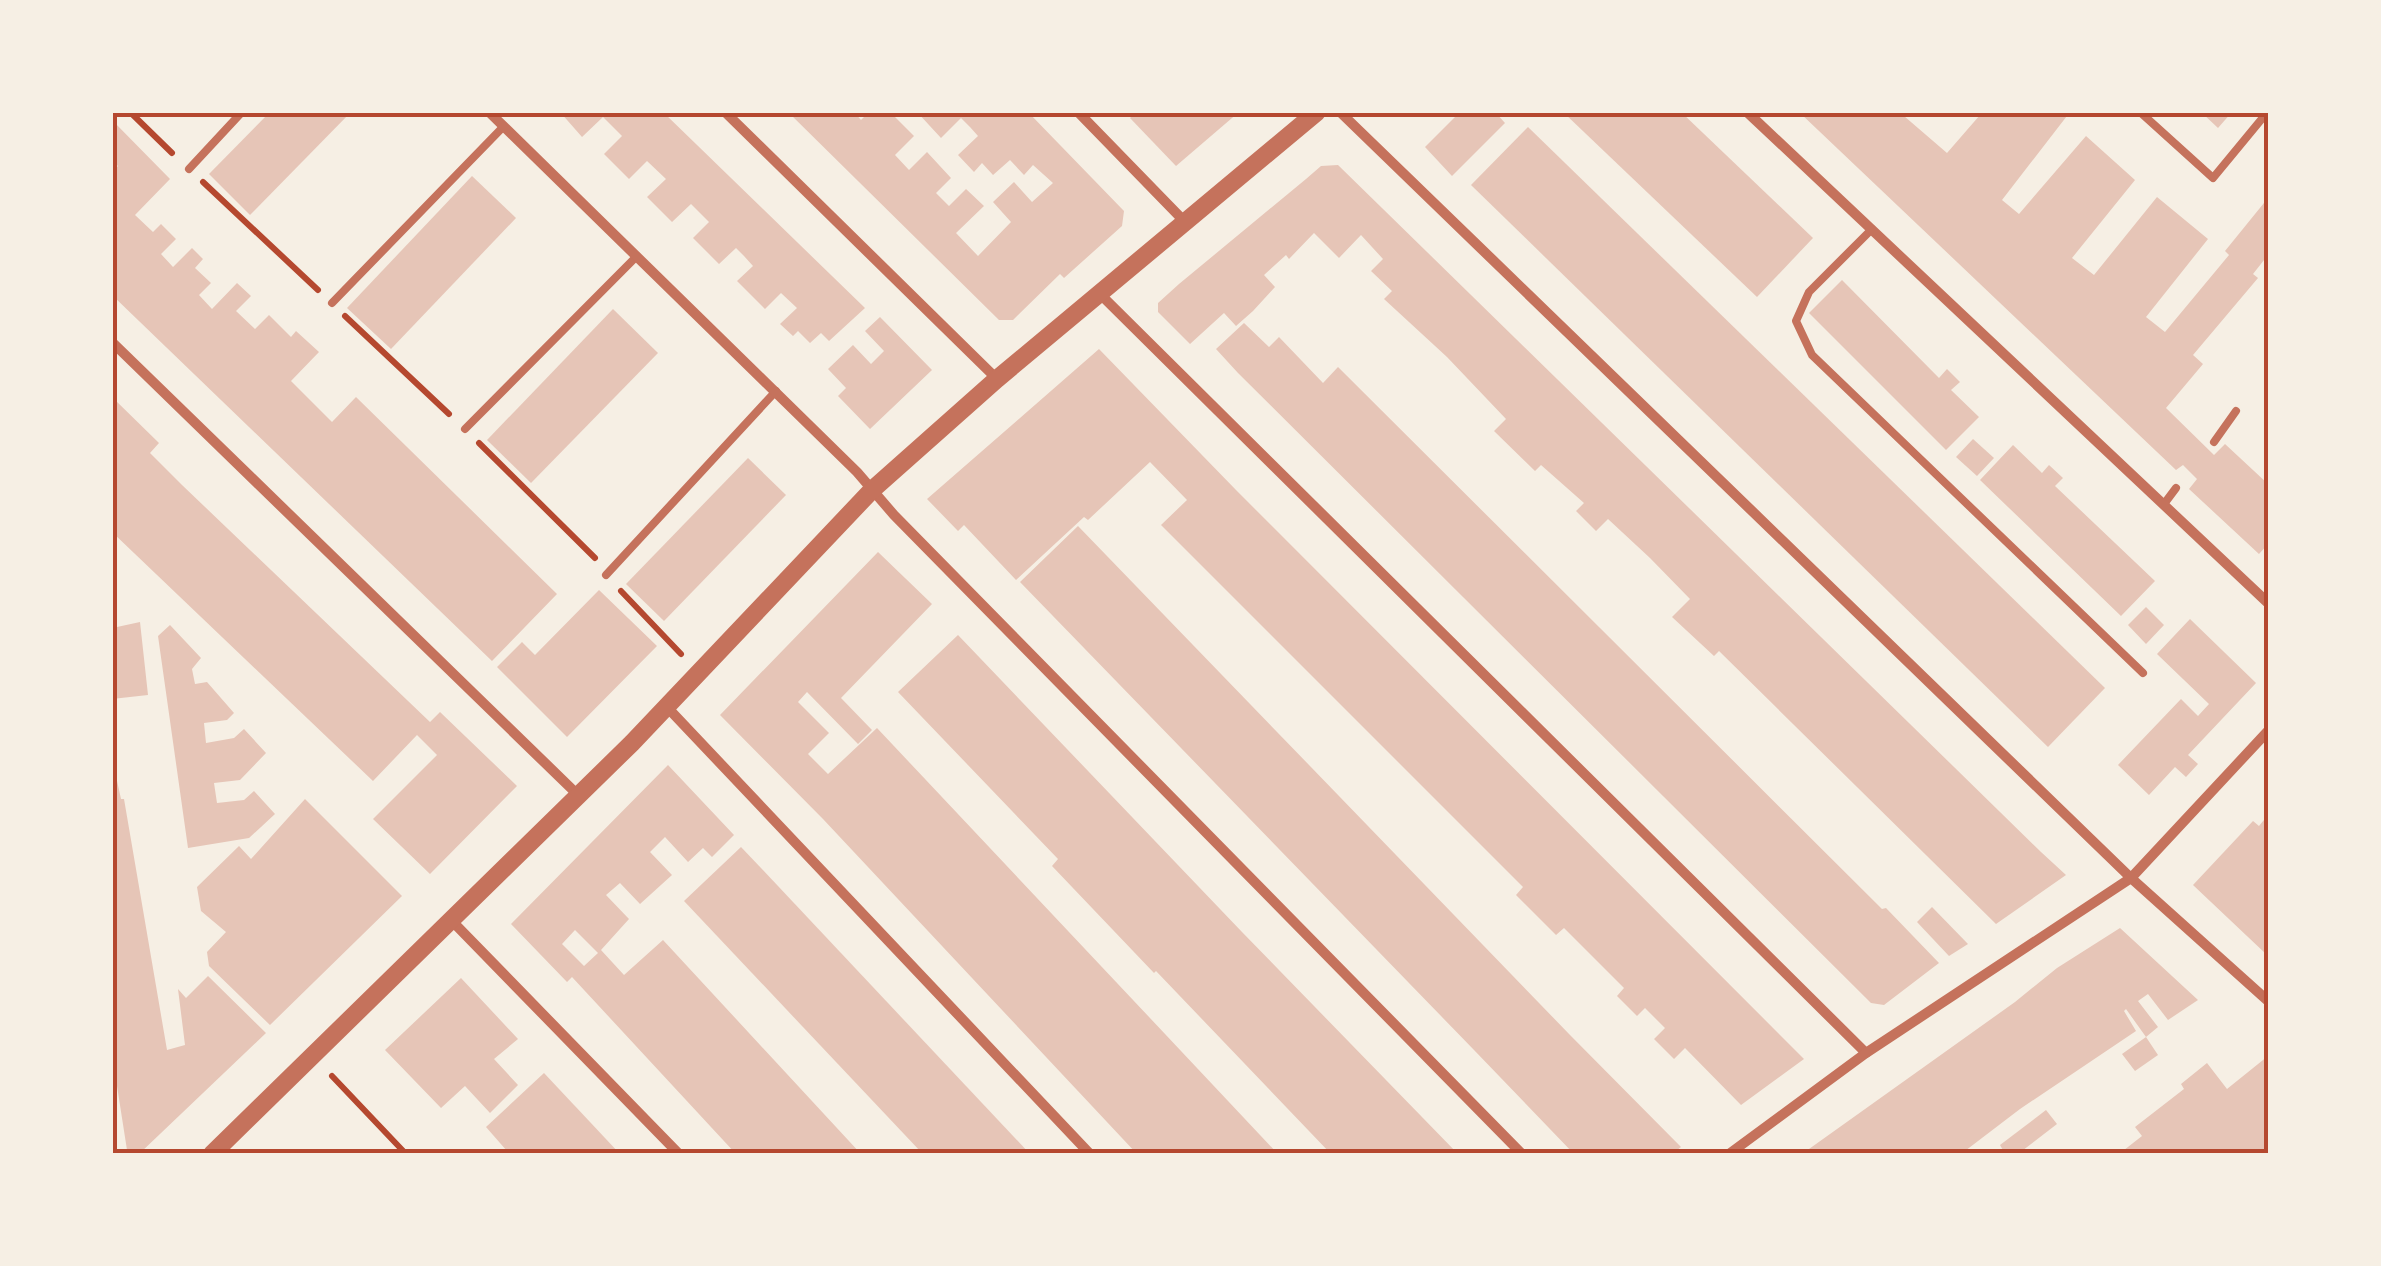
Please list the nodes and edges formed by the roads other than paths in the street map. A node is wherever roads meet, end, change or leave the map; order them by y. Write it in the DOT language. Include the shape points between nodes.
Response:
graph roads {
  1 [pos="242,112"];
  2 [pos="489,112"];
  3 [pos="724,112"];
  4 [pos="1078,112"];
  5 [pos="1317,112"];
  6 [pos="1340,112"];
  7 [pos="1747,112"];
  8 [pos="2140,112"];
  9 [pos="2265,115"];
  10 [pos="504,126"];
  11 [pos="189,169"];
  12 [pos="1185,222"];
  13 [pos="1872,229"];
  14 [pos="637,256"];
  15 [pos="1099,293"];
  16 [pos="332,303"];
  17 [pos="112,342"];
  18 [pos="997,380"];
  19 [pos="776,390"];
  20 [pos="2236,411"];
  21 [pos="465,429"];
  22 [pos="2214,442"];
  23 [pos="2176,488"];
  24 [pos="872,490"];
  25 [pos="2164,504"];
  26 [pos="606,575"];
  27 [pos="2268,603"];
  28 [pos="2143,673"];
  29 [pos="666,706"];
  30 [pos="2268,732"];
  31 [pos="578,794"];
  32 [pos="2131,878"];
  33 [pos="452,920"];
  34 [pos="2268,1002"];
  35 [pos="1866,1053"];
  36 [pos="212,1154"];
  37 [pos="679,1154"];
  38 [pos="1090,1154"];
  39 [pos="1522,1154"];
  40 [pos="1728,1154"];
  1 -- 11 [label="lane"];
  2 -- 10 [label="street"];
  3 -- 18 [label="street"];
  4 -- 12 [label="street"];
  5 -- 12 [label="street"];
  6 -- 32 [label="street"];
  7 -- 13 [label="street"];
  8 -- 9 [label="lane" via="2213,178"];
  10 -- 14 [label="street"];
  10 -- 16 [label="lane"];
  12 -- 15 [label="street"];
  13 -- 25 [label="street"];
  13 -- 28 [label="lane" via="1809,292 1796,321 1812,355"];
  14 -- 19 [label="street"];
  14 -- 21 [label="lane"];
  15 -- 18 [label="street"];
  15 -- 35 [label="street"];
  17 -- 31 [label="street"];
  18 -- 24 [label="street"];
  19 -- 24 [label="street"];
  19 -- 26 [label="lane"];
  20 -- 22 [label="lane"];
  23 -- 25 [label="lane"];
  24 -- 29 [label="street"];
  24 -- 39 [label="street"];
  25 -- 27 [label="street"];
  29 -- 31 [label="street"];
  29 -- 38 [label="street"];
  30 -- 32 [label="street"];
  31 -- 33 [label="street"];
  32 -- 34 [label="street"];
  32 -- 35 [label="street"];
  33 -- 36 [label="street"];
  33 -- 37 [label="street"];
  35 -- 40 [label="street"];
}
